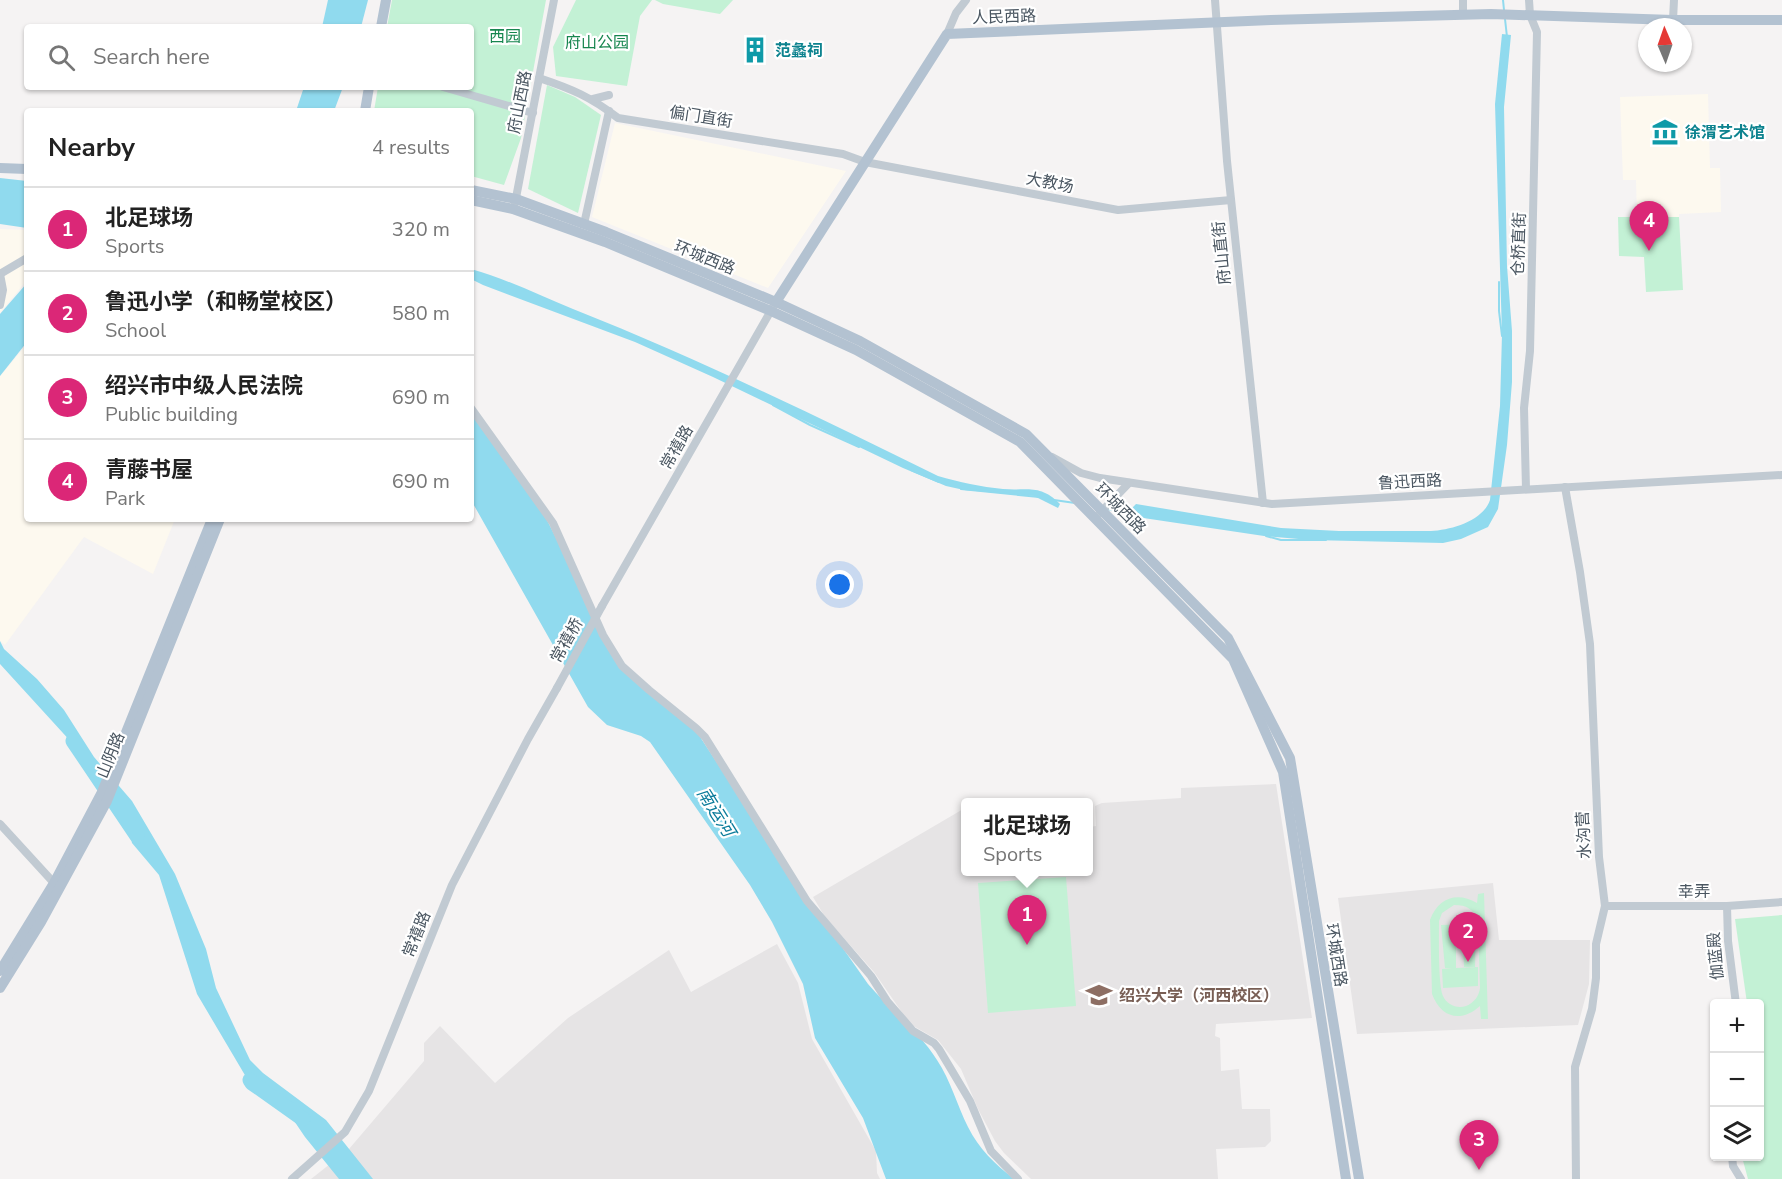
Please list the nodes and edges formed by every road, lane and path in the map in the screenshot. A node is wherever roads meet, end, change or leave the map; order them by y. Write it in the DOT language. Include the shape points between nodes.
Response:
graph roads {
  1 [pos="386,0"];
  2 [pos="554,0"];
  3 [pos="966,0"];
  4 [pos="1215,0"];
  5 [pos="1463,0"];
  6 [pos="1529,0"];
  7 [pos="1674,0"];
  8 [pos="1462,15"];
  9 [pos="1530,15"];
  10 [pos="1673,18"];
  11 [pos="1638,19"];
  12 [pos="1692,20"];
  13 [pos="1782,20"];
  14 [pos="1217,22"];
  15 [pos="382,24"];
  16 [pos="947,34"];
  17 [pos="539,78"];
  18 [pos="368,90"];
  19 [pos="453,90"];
  20 [pos="609,95"];
  21 [pos="593,99"];
  22 [pos="366,108"];
  23 [pos="609,111"];
  24 [pos="533,113"];
  25 [pos="865,162"];
  26 [pos="0,168"];
  27 [pos="24,169"];
  28 [pos="474,191"];
  29 [pos="1231,200"];
  30 [pos="474,201"];
  31 [pos="515,204"];
  32 [pos="584,224"];
  33 [pos="24,260"];
  34 [pos="0,274"];
  35 [pos="0,305"];
  36 [pos="774,307"];
  37 [pos="474,412"];
  38 [pos="1046,454"];
  39 [pos="1782,475"];
  40 [pos="1129,483"];
  41 [pos="1565,487"];
  42 [pos="1526,489"];
  43 [pos="1263,503"];
  44 [pos="1099,514"];
  45 [pos="211,522"];
  46 [pos="219,522"];
  47 [pos="602,606"];
  48 [pos="557,688"];
  49 [pos="107,790"];
  50 [pos="0,824"];
  51 [pos="54,884"];
  52 [pos="1782,902"];
  53 [pos="1605,906"];
  54 [pos="1727,906"];
  55 [pos="0,971"];
  56 [pos="0,988"];
  57 [pos="1735,999"];
  58 [pos="1732,1161"];
  59 [pos="292,1179"];
  60 [pos="1018,1179"];
  61 [pos="1346,1179"];
  62 [pos="1359,1179"];
  63 [pos="1576,1179"];
  64 [pos="1741,1179"];
  1 -- 15 [label="main road"];
  2 -- 17 [label="street, 府山西路"];
  3 -- 16 [label="street"];
  4 -- 14 [label="street, 府山直街"];
  5 -- 8 [label="street"];
  6 -- 9 [label="street, 仓桥直街"];
  7 -- 10 [label="street"];
  8 -- 9 [label="main road, 人民西路"];
  8 -- 14 [label="main road, 人民西路"];
  9 -- 11 [label="main road, 人民西路"];
  9 -- 42 [label="street, 仓桥直街" via="1537,32 1530,351 1524,408"];
  12 -- 13 [label="main road, 人民西路"];
  14 -- 16 [label="main road, 人民西路"];
  14 -- 29 [label="street, 府山直街"];
  16 -- 25 [label="main road"];
  17 -- 21 [label="street, 偏门直街"];
  17 -- 24 [label="street, 府山西路"];
  18 -- 22 [label="main road"];
  19 -- 24 [label="street"];
  20 -- 21 [label="street"];
  21 -- 23 [label="street, 偏门直街"];
  23 -- 25 [label="street, 偏门直街" via="618,118 843,154"];
  23 -- 32 [label="street"];
  24 -- 31 [label="street, 府山西路"];
  25 -- 29 [label="street, 大教场" via="1118,210"];
  25 -- 36 [label="main road"];
  26 -- 27 [label="main road"];
  28 -- 31 [label="main road, 环城西路"];
  29 -- 43 [label="street, 府山直街"];
  30 -- 31 [label="main road, 环城西路"];
  31 -- 32 [label="main road, 环城西路"];
  31 -- 36 [label="main road, 环城西路"];
  32 -- 36 [label="main road, 环城西路"];
  33 -- 34 [label="street"];
  34 -- 35 [label="street"];
  36 -- 38 [label="main road, 环城西路" via="861,341 1026,434"];
  36 -- 44 [label="main road, 环城西路" via="1020,442 1069,491"];
  36 -- 47 [label="street, 常禧路"];
  37 -- 60 [label="street" via="553,523 603,635 622,666 705,737 807,901 913,1031 939,1049 970,1101 991,1151"];
  38 -- 40 [label="street, 鲁迅西路" via="1081,473"];
  38 -- 44 [label="main road, 环城西路"];
  39 -- 41 [label="street, 鲁迅西路"];
  40 -- 43 [label="street, 鲁迅西路"];
  40 -- 44 [label="street"];
  41 -- 42 [label="street, 鲁迅西路"];
  41 -- 53 [label="street, 水沟营" via="1590,644 1599,858"];
  42 -- 43 [label="street, 鲁迅西路"];
  44 -- 61 [label="main road, 环城西路" via="1107,531 1233,659 1282,772"];
  44 -- 62 [label="main road, 环城西路" via="1113,520 1228,638 1290,758"];
  45 -- 49 [label="main road, 山阴路"];
  46 -- 49 [label="main road, 山阴路"];
  47 -- 48 [label="street, 常禧桥, bridge"];
  48 -- 59 [label="street, 常禧路" via="452,885 369,1091 345,1132"];
  49 -- 51 [label="main road, 山阴路"];
  49 -- 56 [label="main road, 山阴路" via="47,912"];
  50 -- 51 [label="street"];
  51 -- 55 [label="main road, 山阴路"];
  52 -- 54 [label="street, 幸弄"];
  53 -- 54 [label="street, 幸弄"];
  53 -- 63 [label="street, 水沟营" via="1596,944 1592,1009 1575,1067"];
  54 -- 57 [label="street, 伽蓝殿"];
  58 -- 64 [label="street"];
}
